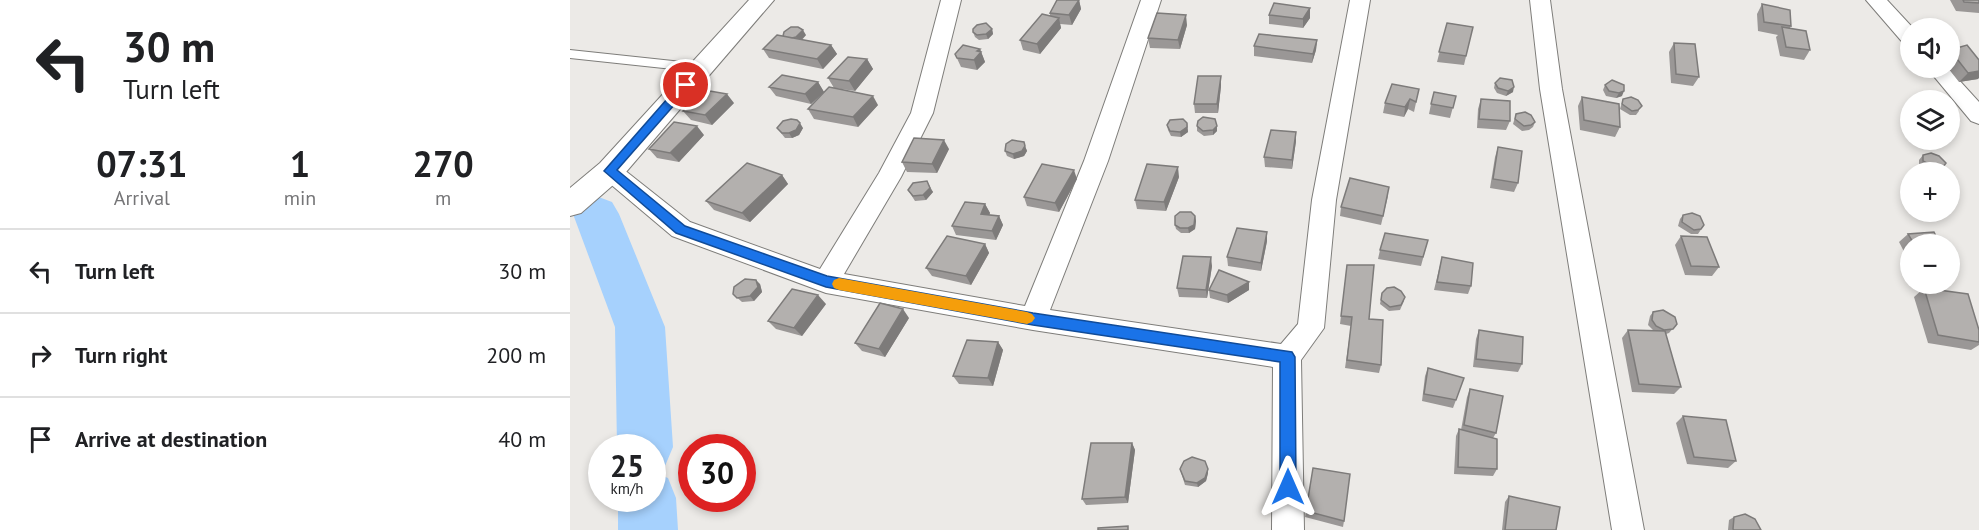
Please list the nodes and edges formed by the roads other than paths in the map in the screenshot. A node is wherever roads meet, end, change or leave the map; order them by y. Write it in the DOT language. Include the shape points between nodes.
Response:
graph roads {
  1 [pos="762,0"];
  2 [pos="951,0"];
  3 [pos="1151,0"];
  4 [pos="1360,0"];
  5 [pos="1540,0"];
  6 [pos="1876,0"];
  7 [pos="1900,27"];
  8 [pos="570,54"];
  9 [pos="701,68"];
  10 [pos="1946,78"];
  11 [pos="1979,116"];
  12 [pos="610,171"];
  13 [pos="570,205"];
  14 [pos="826,282"];
  15 [pos="1033,319"];
  16 [pos="1287,357"];
  17 [pos="1288,530"];
  18 [pos="1628,530"];
  1 -- 9 [label="street"];
  2 -- 14 [label="street" via="922,113"];
  3 -- 15 [label="street" via="1096,161"];
  4 -- 16 [label="street" via="1324,200 1311,328"];
  5 -- 18 [label="street" via="1551,89"];
  6 -- 7 [label="street"];
  8 -- 9 [label="lane"];
  9 -- 12 [label="street"];
  10 -- 11 [label="street"];
  12 -- 13 [label="street"];
  12 -- 14 [label="street" via="681,229"];
  14 -- 15 [label="street"];
  15 -- 16 [label="street"];
  16 -- 17 [label="street"];
}
